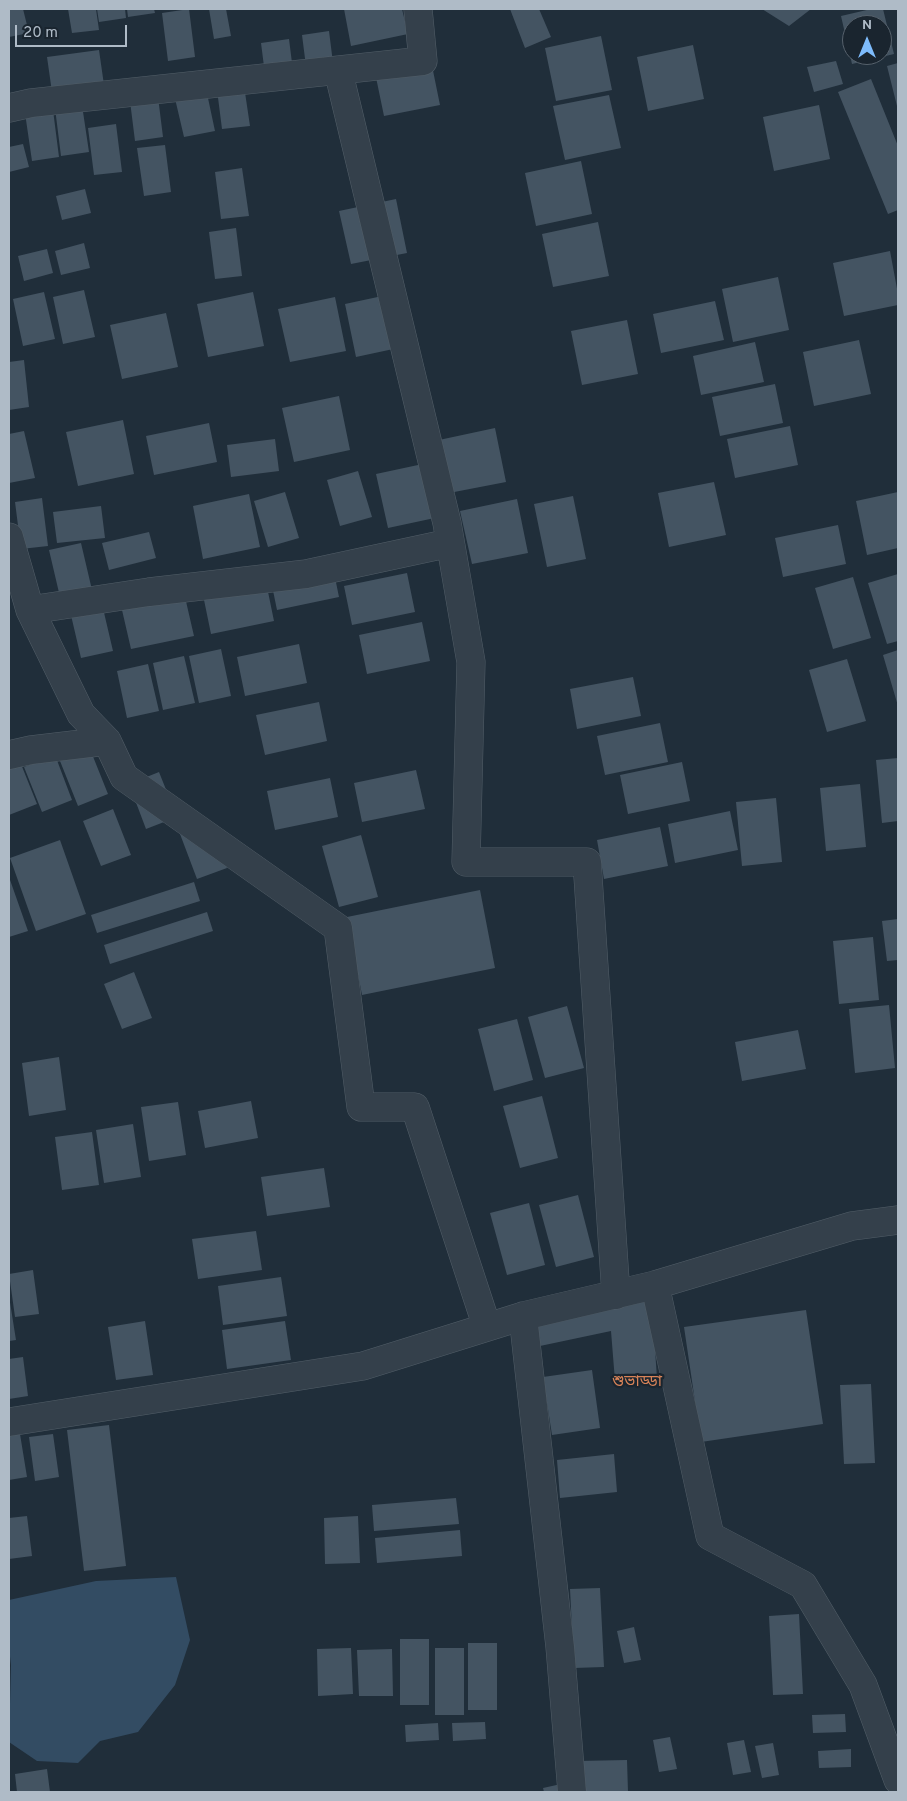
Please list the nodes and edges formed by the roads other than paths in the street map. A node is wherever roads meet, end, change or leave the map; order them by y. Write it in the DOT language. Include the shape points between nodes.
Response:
graph roads {
  1 [pos="418,9"];
  2 [pos="338,70"];
  3 [pos="9,108"];
  4 [pos="9,538"];
  5 [pos="450,543"];
  6 [pos="30,610"];
  7 [pos="107,741"];
  8 [pos="9,756"];
  9 [pos="898,1220"];
  10 [pos="655,1285"];
  11 [pos="616,1295"];
  12 [pos="522,1316"];
  13 [pos="487,1327"];
  14 [pos="9,1422"];
  15 [pos="898,1780"];
  16 [pos="572,1792"];
  1 -- 2 [label="street" via="423,61"];
  2 -- 3 [label="street"];
  2 -- 5 [label="street"];
  4 -- 6 [label="street"];
  5 -- 6 [label="street" via="306,574"];
  5 -- 11 [label="street" via="471,662 466,862 587,862"];
  6 -- 7 [label="street" via="81,714"];
  7 -- 8 [label="street" via="31,750"];
  7 -- 13 [label="street" via="124,777 338,928 361,1107 415,1107"];
  9 -- 10 [label="street" via="852,1226"];
  10 -- 11 [label="street"];
  10 -- 15 [label="street" via="710,1536 803,1585 863,1685"];
  11 -- 12 [label="street"];
  12 -- 13 [label="street"];
  12 -- 16 [label="street" via="560,1647"];
  13 -- 14 [label="street" via="363,1366"];
}
